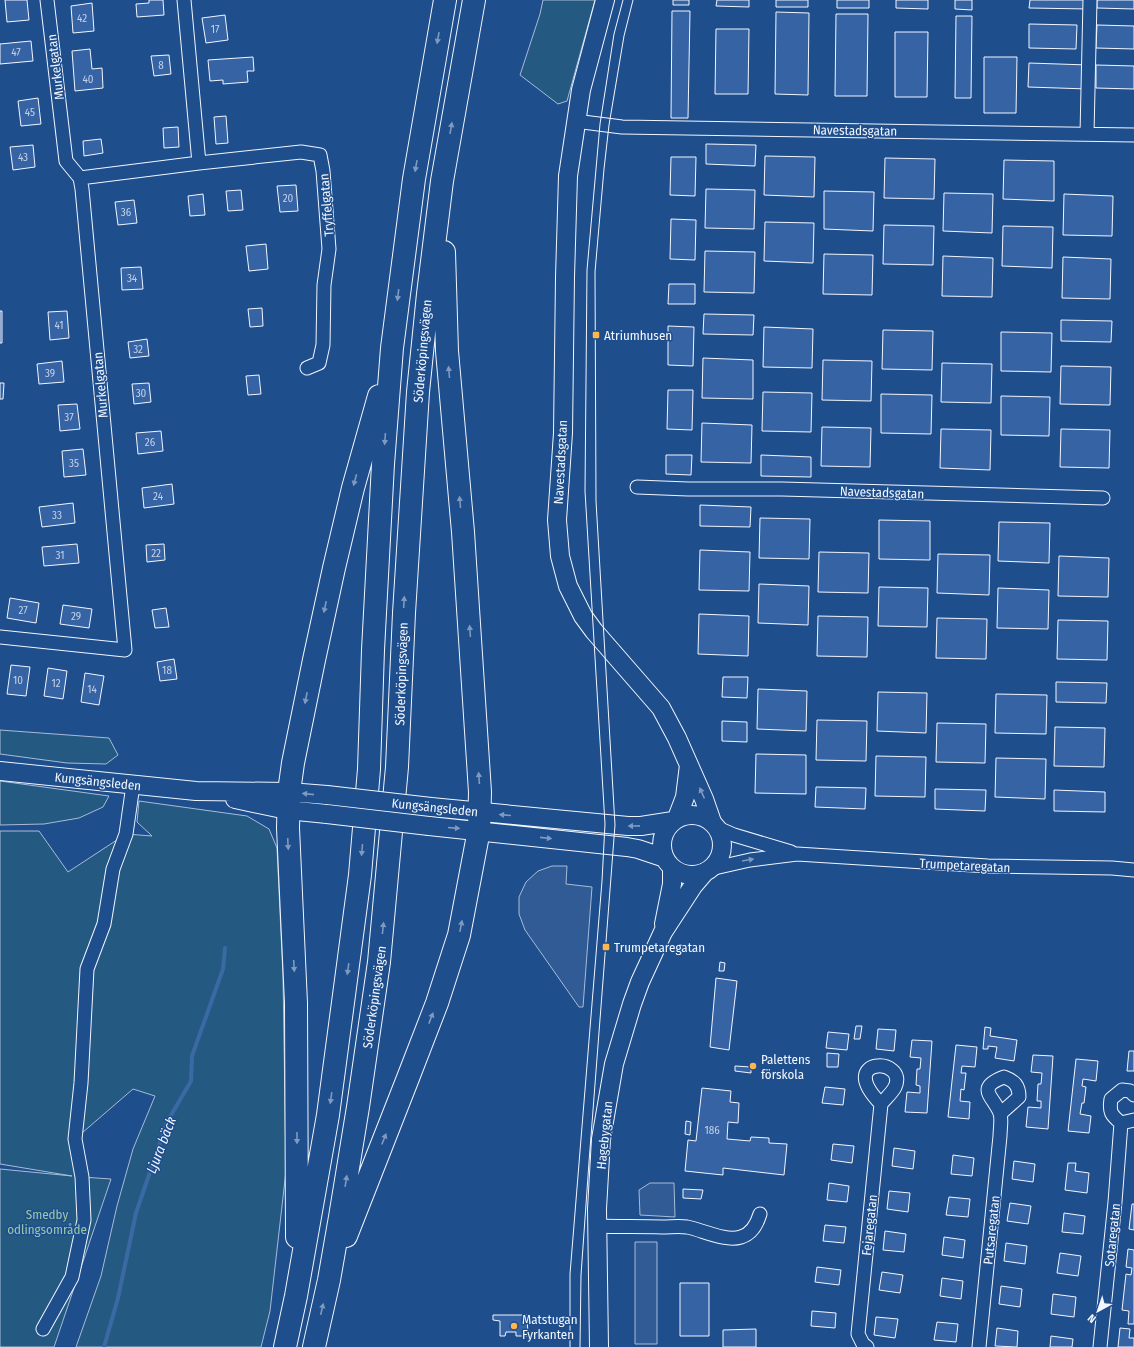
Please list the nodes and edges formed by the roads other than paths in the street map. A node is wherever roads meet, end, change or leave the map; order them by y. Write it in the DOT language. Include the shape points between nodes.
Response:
graph roads {
  1 [pos="47,0"];
  2 [pos="184,0"];
  3 [pos="445,0"];
  4 [pos="474,0"];
  5 [pos="605,0"];
  6 [pos="1090,0"];
  7 [pos="575,121"];
  8 [pos="1087,134"];
  9 [pos="1134,135"];
  10 [pos="200,163"];
  11 [pos="80,178"];
  12 [pos="442,181"];
  13 [pos="392,348"];
  14 [pos="307,368"];
  15 [pos="638,487"];
  16 [pos="1103,498"];
  17 [pos="0,637"];
  18 [pos="689,765"];
  19 [pos="0,771"];
  20 [pos="133,785"];
  21 [pos="288,801"];
  22 [pos="675,819"];
  23 [pos="479,821"];
  24 [pos="715,825"];
  25 [pos="797,854"];
  26 [pos="668,863"];
  27 [pos="1134,870"];
  28 [pos="708,871"];
  29 [pos="663,932"];
  30 [pos="1134,1095"];
  31 [pos="881,1104"];
  32 [pos="1000,1114"];
  33 [pos="1134,1120"];
  34 [pos="1121,1123"];
  35 [pos="760,1214"];
  36 [pos="598,1226"];
  37 [pos="329,1280"];
  38 [pos="296,1296"];
  39 [pos="43,1329"];
  40 [pos="865,1346"];
  41 [pos="285,1347"];
  42 [pos="314,1347"];
  43 [pos="599,1347"];
  44 [pos="979,1347"];
  45 [pos="1100,1347"];
  1 -- 11 [label="street, Murkelgatan" via="66,161"];
  2 -- 10 [label="street"];
  3 -- 13 [label="highway, one-way" via="414,179"];
  12 -- 4 [label="highway, Söderköpingsvägen, one-way"];
  5 -- 7 [label="street, Navestadsgatan"];
  6 -- 8 [label="street"];
  7 -- 8 [label="street, Navestadsgatan" via="622,127"];
  7 -- 18 [label="street, Navestadsgatan" via="568,176 563,433 556,520 560,556 568,586 583,616 661,708"];
  8 -- 9 [label="street, Navestadsgatan"];
  10 -- 11 [label="street, Tryffelgatan"];
  10 -- 14 [label="street, Tryffelgatan" via="300,152 320,155 329,250 324,286 323,345 319,364"];
  11 -- 17 [label="street, Murkelgatan" via="125,650"];
  23 -- 12 [label="highway, one-way" via="480,792 473,670 447,351"];
  37 -- 12 [label="highway, Söderköpingsvägen, one-way" via="358,1107 382,931 397,767 418,392"];
  13 -- 21 [label="highway, one-way" via="353,488 334,568 293,763"];
  13 -- 38 [label="highway, one-way" via="383,464 369,769 360,875 328,1114"];
  15 -- 16 [label="street, Navestadsgatan"];
  18 -- 22 [label="street" via="685,797"];
  24 -- 18 [label="street, Navestadsgatan, one-way"];
  19 -- 20 [label="street, Kungsängsleden"];
  20 -- 21 [label="street, Kungsängsleden"];
  20 -- 39 [label="street" via="126,834 113,869 104,924 88,969 75,1139 82,1177 84,1220 72,1277"];
  23 -- 21 [label="street, Kungsängsleden, one-way, bridge" via="430,807 327,796"];
  21 -- 23 [label="street, Kungsängsleden, one-way, bridge" via="327,814 429,826"];
  21 -- 38 [label="highway, one-way" via="296,1018"];
  22 -- 23 [label="street, Kungsängsleden, one-way" via="640,826"];
  22 -- 24 [label="street" via="690,814 698,815"];
  22 -- 26 [label="street" via="664,833 662,841 662,850"];
  23 -- 26 [label="street, Kungsängsleden, one-way" via="638,849"];
  37 -- 23 [label="highway, one-way" via="450,964 459,935"];
  24 -- 25 [label="street, Trumpetaregatan" via="734,835"];
  24 -- 28 [label="street" via="720,834 721,854"];
  25 -- 27 [label="street, Trumpetaregatan" via="1027,868"];
  28 -- 25 [label="street, Trumpetaregatan, one-way" via="750,860"];
  26 -- 28 [label="street" via="684,874 697,875"];
  26 -- 29 [label="street, Hagebygatan" via="672,884"];
  28 -- 29 [label="street, Hagebygatan" via="692,886"];
  29 -- 36 [label="street, Hagebygatan" via="640,982 614,1064 601,1139"];
  30 -- 34 [label="street" via="1130,1091 1122,1090 1111,1099 1109,1108"];
  31 -- 40 [label="street, Fejaregatan" via="858,1334"];
  32 -- 44 [label="street, Putsaregatan"];
  33 -- 34 [label="street"];
  34 -- 45 [label="street, Sotaregatan"];
  35 -- 36 [label="street" via="754,1228 747,1234 732,1238 685,1227"];
  36 -- 43 [label="street, Hagebygatan"];
  42 -- 37 [label="highway, Söderköpingsvägen, one-way"];
  38 -- 41 [label="highway"];
}
